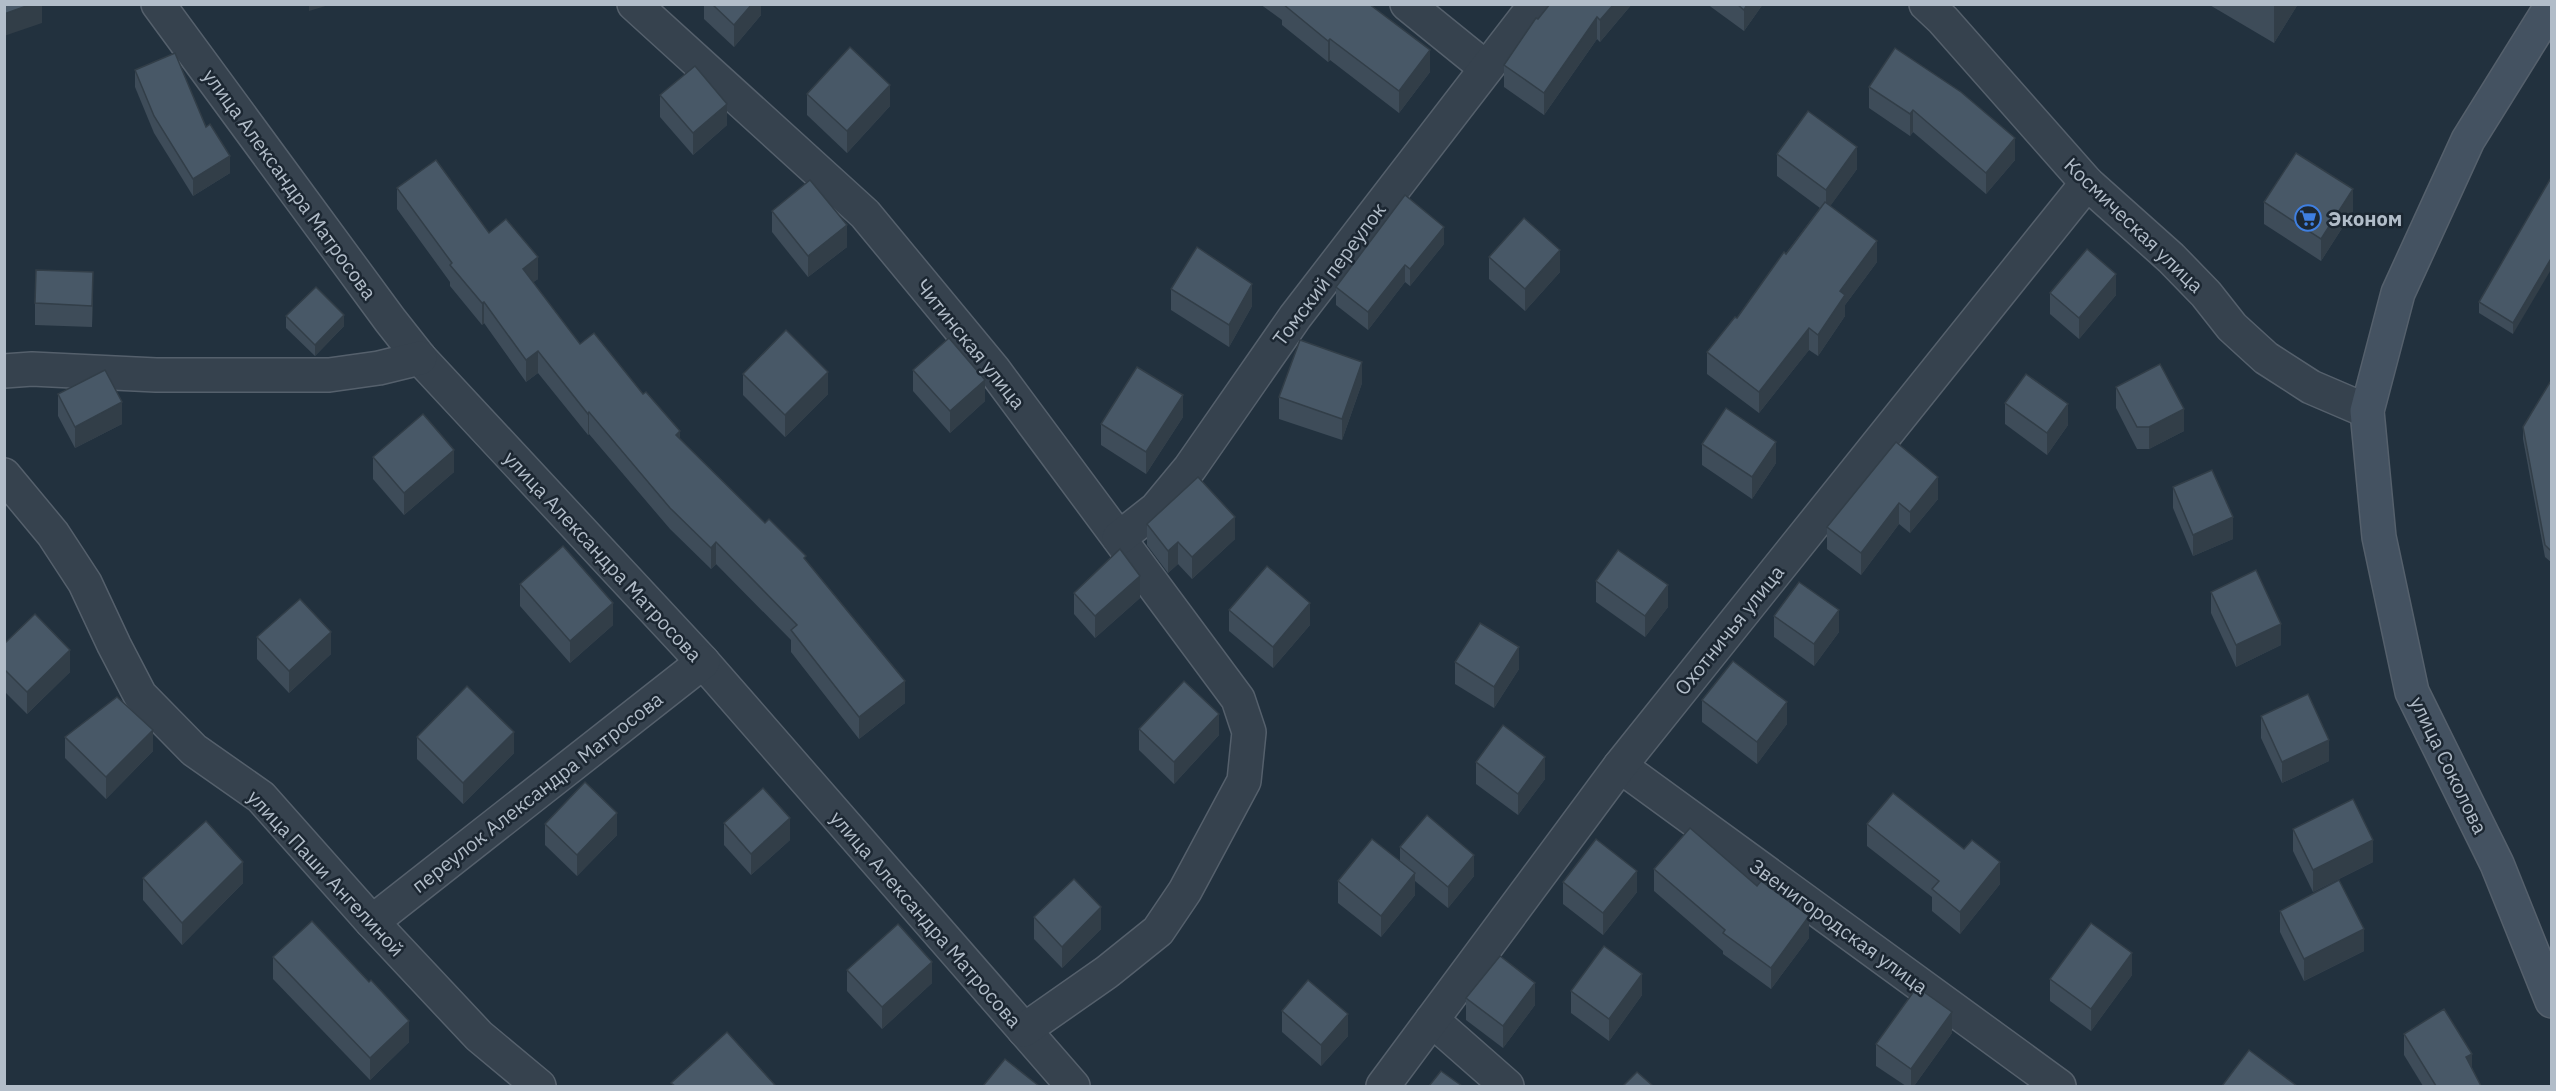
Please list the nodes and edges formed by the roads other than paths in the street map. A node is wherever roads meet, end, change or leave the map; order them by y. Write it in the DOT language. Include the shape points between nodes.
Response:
graph roads {
  1 [pos="159,4"];
  2 [pos="634,4"];
  3 [pos="1407,4"];
  4 [pos="1536,4"];
  5 [pos="1926,4"];
  6 [pos="2552,5"];
  7 [pos="1486,68"];
  8 [pos="2086,183"];
  9 [pos="420,358"];
  10 [pos="4,371"];
  11 [pos="2367,411"];
  12 [pos="4,475"];
  13 [pos="1119,538"];
  14 [pos="703,662"];
  15 [pos="1620,766"];
  16 [pos="372,922"];
  17 [pos="2552,1001"];
  18 [pos="1432,1020"];
  19 [pos="1023,1030"];
  20 [pos="539,1086"];
  21 [pos="1073,1086"];
  22 [pos="1383,1086"];
  23 [pos="1507,1086"];
  24 [pos="2059,1086"];
  1 -- 9 [label="street, улица Александра Матросова"];
  2 -- 13 [label="street, Читинская улица" via="865,214 994,370"];
  3 -- 7 [label="street"];
  4 -- 7 [label="street, Томский переулок"];
  5 -- 8 [label="street, Космическая улица"];
  6 -- 11 [label="main road" via="2468,141 2398,293"];
  7 -- 13 [label="street, Томский переулок" via="1294,317 1190,468 1156,509"];
  8 -- 11 [label="street, Космическая улица" via="2171,258 2232,327 2266,358 2311,387"];
  8 -- 15 [label="street, Охотничья улица"];
  9 -- 10 [label="street" via="329,375"];
  9 -- 14 [label="street, улица Александра Матросова"];
  11 -- 17 [label="main road, улица Соколова" via="2379,537 2412,692 2497,864"];
  12 -- 16 [label="street, улица Паши Ангелиной" via="53,534 85,583 140,695 194,750 261,797"];
  13 -- 19 [label="street, Читинская улица" via="1238,699 1249,732 1244,781 1185,891 1158,931"];
  14 -- 16 [label="street, переулок Александра Матросова"];
  14 -- 19 [label="street, улица Александра Матросова"];
  15 -- 18 [label="street, Охотничья улица"];
  15 -- 24 [label="street, Звенигородская улица"];
  16 -- 20 [label="street, улица Паши Ангелиной" via="480,1036"];
  18 -- 22 [label="street, Охотничья улица"];
  18 -- 23 [label="street"];
  19 -- 21 [label="street, улица Александра Матросова"];
}
